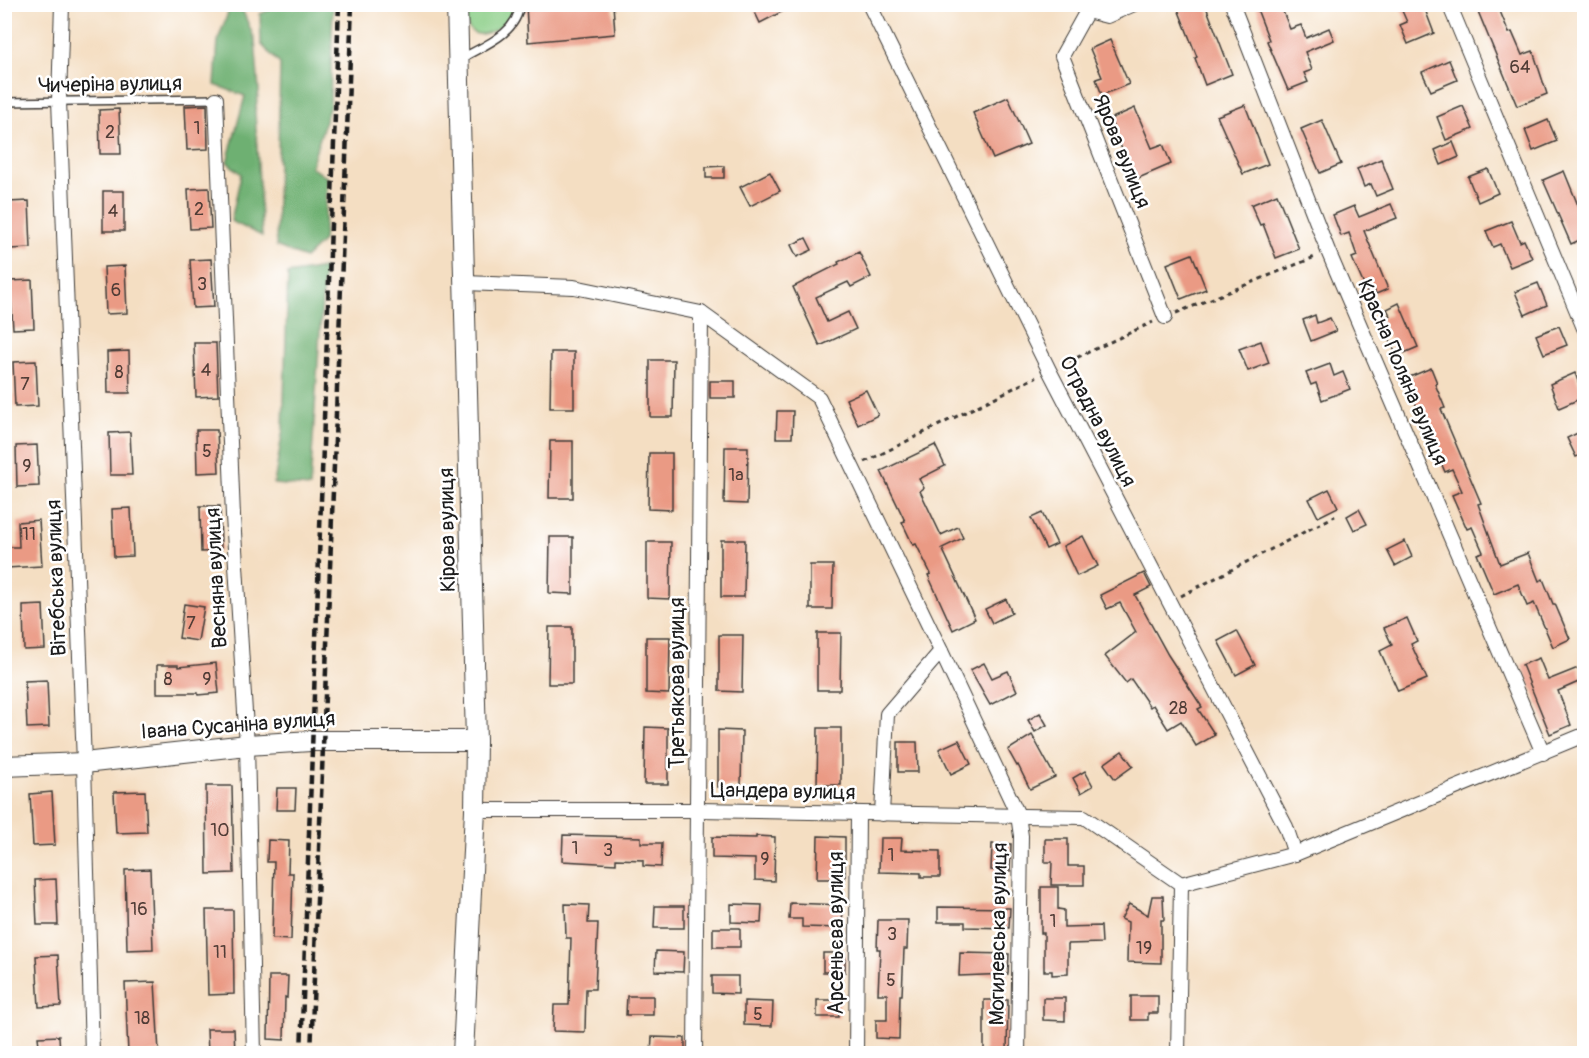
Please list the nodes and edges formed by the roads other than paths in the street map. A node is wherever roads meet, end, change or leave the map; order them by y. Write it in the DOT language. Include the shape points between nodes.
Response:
graph roads {
  1 [pos="62,4"];
  2 [pos="457,4"];
  3 [pos="520,4"];
  4 [pos="868,4"];
  5 [pos="1134,4"];
  6 [pos="1232,4"];
  7 [pos="1449,4"];
  8 [pos="1083,8"];
  9 [pos="457,61"];
  10 [pos="216,99"];
  11 [pos="59,100"];
  12 [pos="4,102"];
  13 [pos="465,283"];
  14 [pos="701,313"];
  15 [pos="1165,317"];
  16 [pos="1584,328"];
  17 [pos="941,651"];
  18 [pos="1584,735"];
  19 [pos="476,741"];
  20 [pos="247,745"];
  21 [pos="1543,753"];
  22 [pos="84,763"];
  23 [pos="4,766"];
  24 [pos="475,810"];
  25 [pos="698,810"];
  26 [pos="858,813"];
  27 [pos="882,814"];
  28 [pos="1018,815"];
  29 [pos="1295,854"];
  30 [pos="1181,884"];
  31 [pos="92,1053"];
  32 [pos="254,1053"];
  33 [pos="463,1053"];
  34 [pos="695,1053"];
  35 [pos="856,1053"];
  36 [pos="1018,1053"];
  37 [pos="1178,1053"];
  1 -- 11 [label="street, Вітебська вулиця"];
  2 -- 9 [label="main road, Кірова вулиця"];
  3 -- 9 [label="lane" via="507,31"];
  4 -- 29 [label="street, Отрадна вулиця" via="1049,370 1286,827"];
  5 -- 8 [label="street" via="1107,16"];
  6 -- 21 [label="street, Красна Поляна вулиця" via="1328,251"];
  7 -- 16 [label="street"];
  8 -- 15 [label="street, Ярова вулиця" via="1062,56"];
  9 -- 13 [label="main road, Кірова вулиця"];
  10 -- 11 [label="lane, Чичеріна вулиця"];
  10 -- 20 [label="street, Весняна вулиця" via="233,516"];
  11 -- 12 [label="lane, Чичеріна вулиця"];
  11 -- 22 [label="street, Вітебська вулиця"];
  13 -- 14 [label="street" via="574,287"];
  13 -- 19 [label="main road, Кірова вулиця"];
  14 -- 17 [label="street" via="819,398"];
  14 -- 25 [label="street, Третьякова вулиця"];
  17 -- 27 [label="street" via="886,714"];
  17 -- 28 [label="street"];
  18 -- 21 [label="street"];
  19 -- 20 [label="main road, Івана Сусаніна вулиця"];
  19 -- 24 [label="main road, Кірова вулиця"];
  20 -- 22 [label="main road, Івана Сусаніна вулиця"];
  20 -- 32 [label="street, Весняна вулиця"];
  21 -- 29 [label="street"];
  22 -- 23 [label="main road, Івана Сусаніна вулиця"];
  22 -- 31 [label="street, Вітебська вулиця"];
  24 -- 25 [label="street, Цандера вулиця"];
  24 -- 33 [label="main road, Кірова вулиця"];
  25 -- 26 [label="street, Цандера вулиця"];
  25 -- 34 [label="street, Третьякова вулиця"];
  26 -- 27 [label="street, Цандера вулиця"];
  26 -- 35 [label="street, Арсеньєва вулиця"];
  27 -- 28 [label="street, Цандера вулиця"];
  28 -- 30 [label="street, Цандера вулиця" via="1084,817"];
  28 -- 36 [label="street, Могилевська вулиця"];
  29 -- 30 [label="street"];
  30 -- 37 [label="street"];
}
